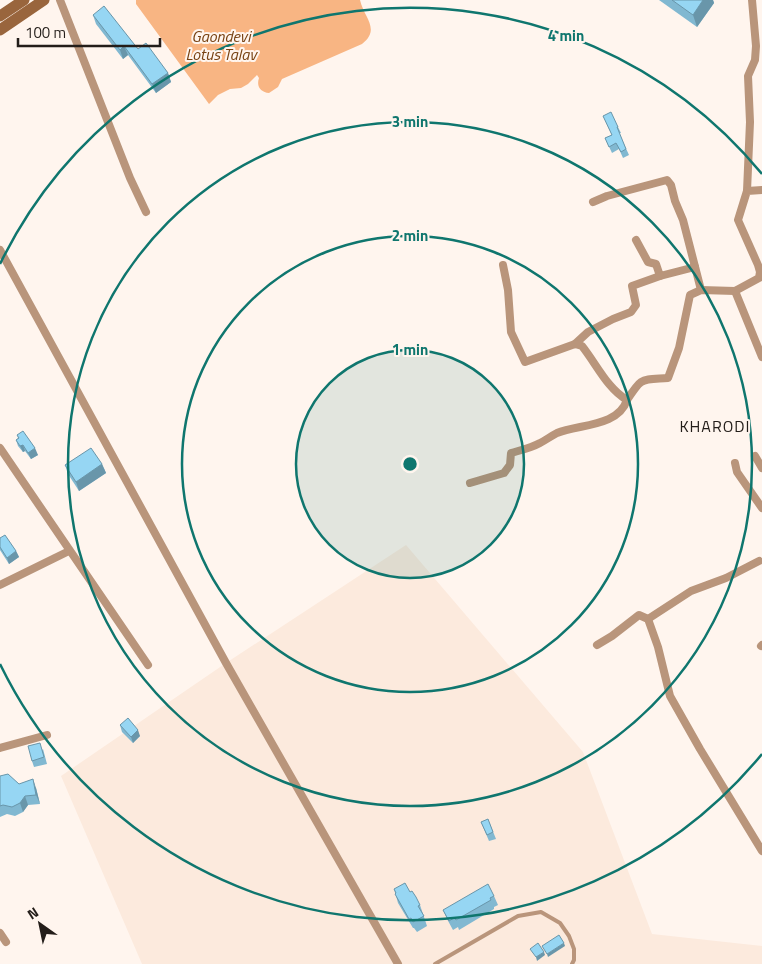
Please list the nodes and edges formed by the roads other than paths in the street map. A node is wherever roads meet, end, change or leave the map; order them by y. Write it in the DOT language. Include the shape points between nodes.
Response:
graph roads {
  1 [pos="44,0"];
  2 [pos="60,0"];
  3 [pos="752,0"];
  4 [pos="25,3"];
  5 [pos="0,16"];
  6 [pos="0,30"];
  7 [pos="762,190"];
  8 [pos="747,191"];
  9 [pos="593,202"];
  10 [pos="146,212"];
  11 [pos="636,240"];
  12 [pos="0,250"];
  13 [pos="503,265"];
  14 [pos="695,267"];
  15 [pos="660,276"];
  16 [pos="701,290"];
  17 [pos="735,291"];
  18 [pos="575,344"];
  19 [pos="762,357"];
  20 [pos="627,400"];
  21 [pos="0,448"];
  22 [pos="755,456"];
  23 [pos="735,463"];
  24 [pos="762,468"];
  25 [pos="470,484"];
  26 [pos="762,508"];
  27 [pos="69,551"];
  28 [pos="759,561"];
  29 [pos="0,585"];
  30 [pos="648,619"];
  31 [pos="597,644"];
  32 [pos="148,665"];
  33 [pos="47,735"];
  34 [pos="0,748"];
  35 [pos="762,851"];
  36 [pos="0,933"];
  37 [pos="6,942"];
  38 [pos="398,964"];
  39 [pos="436,964"];
  40 [pos="572,964"];
  1 -- 4 [label="main road"];
  2 -- 10 [label="street"];
  3 -- 8 [label="street" via="756,46 755,60 748,76"];
  4 -- 5 [label="main road"];
  4 -- 6 [label="main road"];
  7 -- 8 [label="street"];
  8 -- 17 [label="street" via="738,220 760,272 759,278"];
  9 -- 14 [label="street" via="667,180 683,220"];
  11 -- 15 [label="street" via="648,262 656,264"];
  12 -- 38 [label="street" via="226,663"];
  13 -- 18 [label="street" via="511,332 525,362"];
  14 -- 15 [label="street"];
  14 -- 16 [label="street"];
  15 -- 18 [label="street" via="632,286 636,305 631,312 588,332"];
  16 -- 17 [label="street"];
  16 -- 20 [label="street" via="690,295 679,348 668,378 642,380"];
  17 -- 19 [label="street"];
  18 -- 20 [label="street" via="582,346 610,386"];
  20 -- 25 [label="street" via="616,415 602,422 557,433 511,454 510,466 504,473"];
  21 -- 27 [label="street"];
  22 -- 24 [label="street"];
  23 -- 26 [label="street" via="737,472"];
  27 -- 29 [label="street"];
  27 -- 32 [label="street"];
  28 -- 30 [label="street" via="691,591"];
  30 -- 31 [label="street" via="639,615"];
  30 -- 35 [label="street" via="670,696"];
  33 -- 34 [label="street"];
  36 -- 37 [label="street"];
  39 -- 40 [label="lane" via="518,916 541,912 560,923 569,936 574,949"];
}
